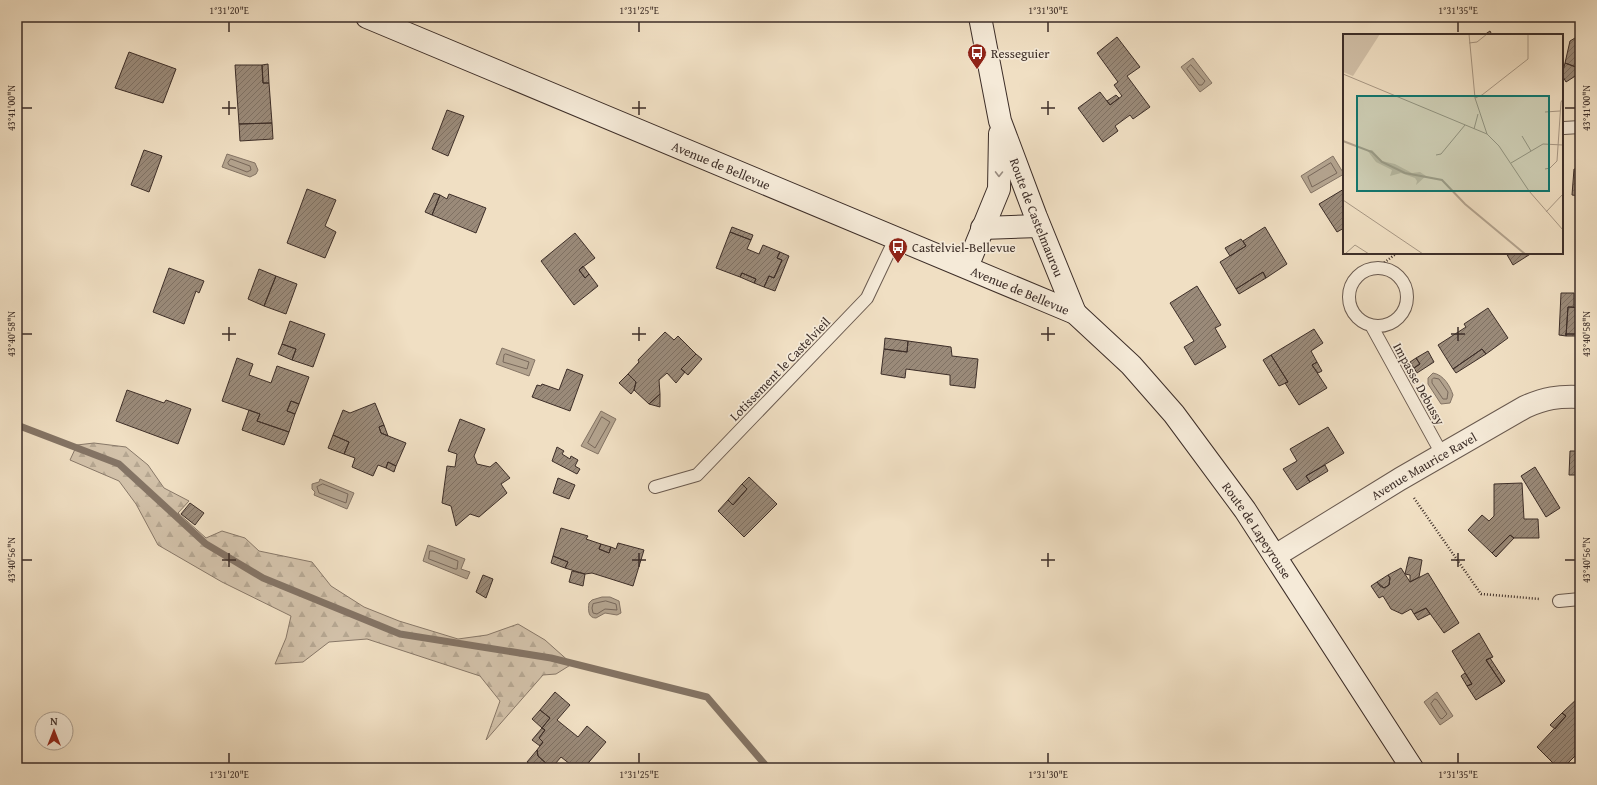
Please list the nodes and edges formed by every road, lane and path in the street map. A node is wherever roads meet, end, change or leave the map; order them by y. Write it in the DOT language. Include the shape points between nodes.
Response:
graph roads {
  1 [pos="367,17"];
  2 [pos="980,17"];
  3 [pos="1000,121"];
  4 [pos="1580,127"];
  5 [pos="1564,128"];
  6 [pos="1039,226"];
  7 [pos="982,228"];
  8 [pos="896,239"];
  9 [pos="1396,254"];
  10 [pos="966,267"];
  11 [pos="1377,268"];
  12 [pos="1075,313"];
  13 [pos="1371,325"];
  14 [pos="1580,397"];
  15 [pos="1443,456"];
  16 [pos="1400,479"];
  17 [pos="655,487"];
  18 [pos="1275,556"];
  19 [pos="1580,599"];
  20 [pos="1559,601"];
  21 [pos="1412,768"];
  1 -- 8 [label="street, Avenue de Bellevue"];
  2 -- 3 [label="street, Route de Castelmaurou"];
  3 -- 6 [label="street, Route de Castelmaurou"];
  3 -- 7 [label="street, Route de Castelmaurou, one-way" via="999,189"];
  4 -- 5 [label="lane"];
  6 -- 7 [label="street"];
  6 -- 12 [label="street, Route de Castelmaurou"];
  7 -- 10 [label="street, Route de Castelmaurou"];
  8 -- 10 [label="street, Avenue de Bellevue"];
  8 -- 17 [label="lane, Lotissement le Castelvieil" via="867,298 697,476"];
  9 -- 11 [label="path"];
  10 -- 12 [label="street, Avenue de Bellevue"];
  11 -- 13 [label="lane, Impasse Debussy" via="1360,274 1354,281 1349,299 1356,316"];
  11 -- 13 [label="lane" via="1387,269 1403,280 1408,300 1405,310 1391,324"];
  12 -- 18 [label="street, Route de Lapeyrouse" via="1131,365 1174,414 1245,510"];
  13 -- 15 [label="lane, Impasse Debussy"];
  14 -- 15 [label="street, Avenue Maurice Ravel" via="1542,399"];
  15 -- 16 [label="street, Avenue Maurice Ravel"];
  16 -- 18 [label="street, Avenue Maurice Ravel"];
  16 -- 20 [label="path" via="1481,594"];
  18 -- 21 [label="street, Route de Lapeyrouse"];
  19 -- 20 [label="lane"];
}
